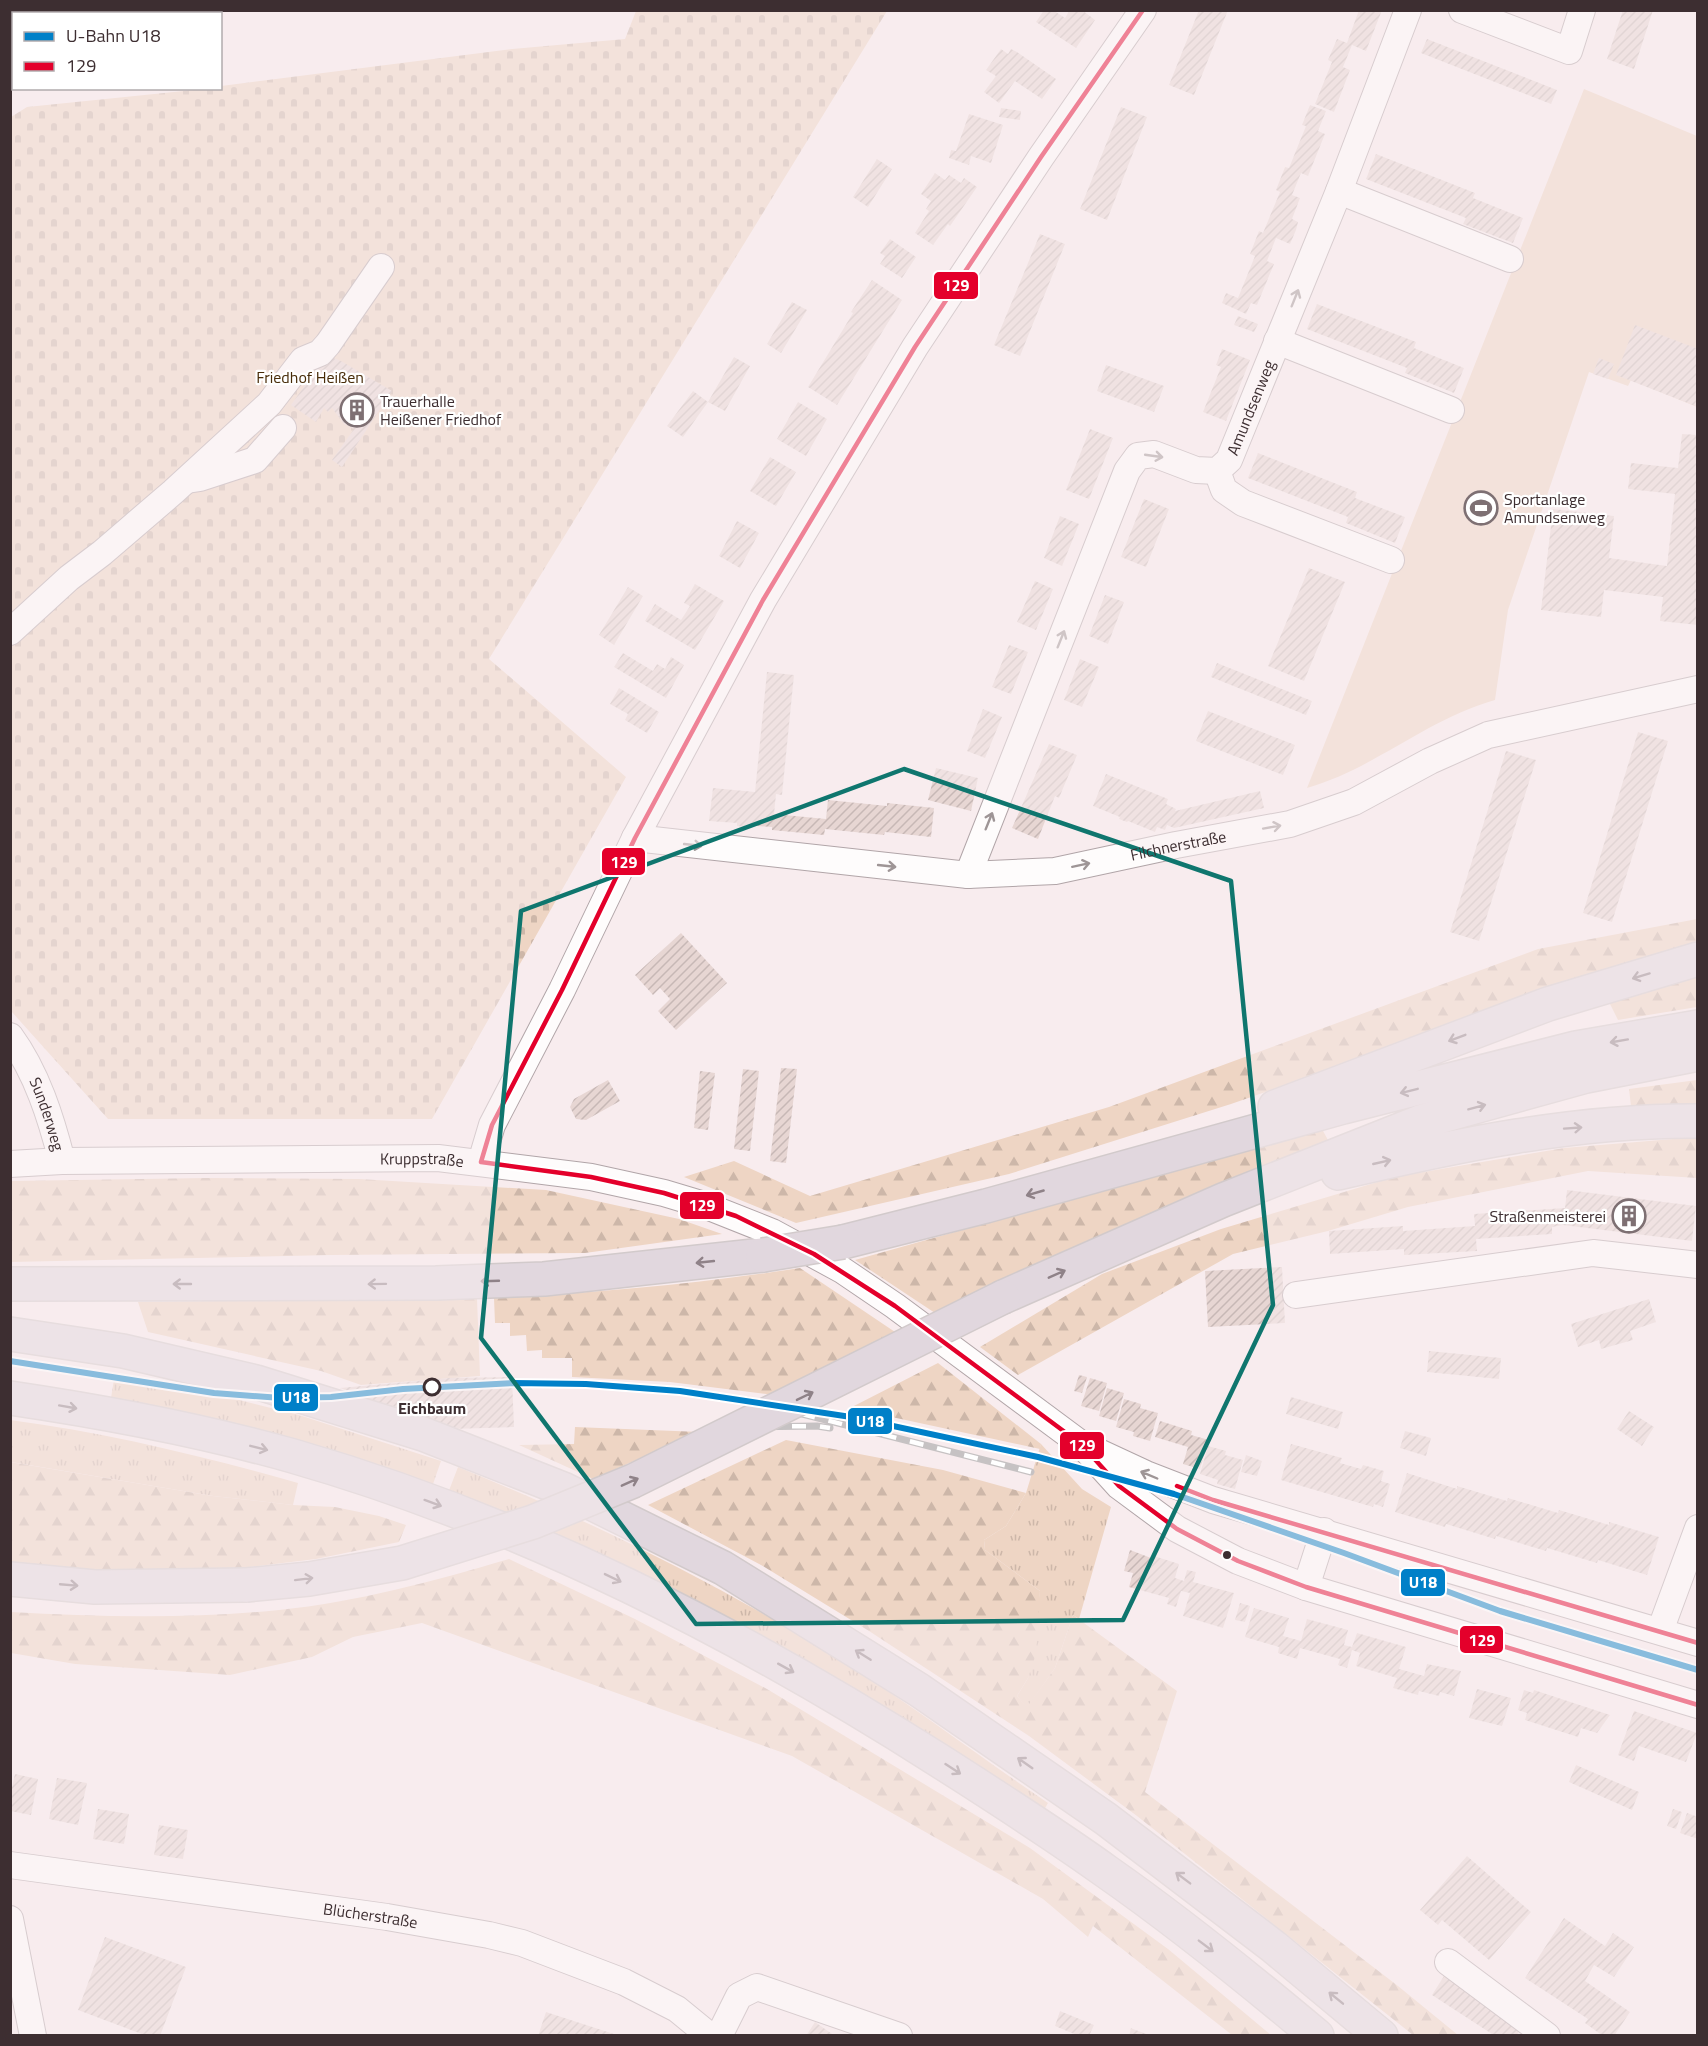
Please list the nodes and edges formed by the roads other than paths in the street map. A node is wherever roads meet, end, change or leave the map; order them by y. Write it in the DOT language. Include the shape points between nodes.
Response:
graph roads {
  1 [pos="1143,10"];
  2 [pos="1408,10"];
  3 [pos="1462,10"];
  4 [pos="1582,10"];
  5 [pos="1339,191"];
  6 [pos="1510,259"];
  7 [pos="381,267"];
  8 [pos="1277,342"];
  9 [pos="1450,410"];
  10 [pos="283,429"];
  11 [pos="1217,471"];
  12 [pos="184,480"];
  13 [pos="1391,560"];
  14 [pos="10,632"];
  15 [pos="1698,689"];
  16 [pos="635,838"];
  17 [pos="968,875"];
  18 [pos="1698,959"];
  19 [pos="1698,1027"];
  20 [pos="10,1036"];
  21 [pos="1698,1054"];
  22 [pos="1698,1121"];
  23 [pos="62,1161"];
  24 [pos="482,1162"];
  25 [pos="10,1164"];
  26 [pos="1091,1177"];
  27 [pos="1223,1200"];
  28 [pos="1698,1265"];
  29 [pos="10,1284"];
  30 [pos="1296,1294"];
  31 [pos="10,1334"];
  32 [pos="10,1398"];
  33 [pos="1081,1444"];
  34 [pos="1698,1528"];
  35 [pos="1324,1531"];
  36 [pos="10,1579"];
  37 [pos="1306,1587"];
  38 [pos="1660,1632"];
  39 [pos="1698,1643"];
  40 [pos="1698,1705"];
  41 [pos="10,1865"];
  42 [pos="10,1919"];
  43 [pos="1448,1962"];
  44 [pos="33,2036"];
  45 [pos="710,2036"];
  46 [pos="718,2036"];
  47 [pos="899,2036"];
  48 [pos="1317,2036"];
  49 [pos="1382,2036"];
  50 [pos="1547,2036"];
  1 -- 16 [label="street" via="915,347 763,600"];
  2 -- 5 [label="street, Amundsenweg"];
  3 -- 4 [label="street" via="1569,51"];
  5 -- 6 [label="street"];
  8 -- 5 [label="street, Amundsenweg, one-way"];
  7 -- 12 [label="street" via="320,353 303,360 269,404"];
  8 -- 9 [label="street"];
  8 -- 11 [label="street, Amundsenweg" via="1229,460"];
  10 -- 12 [label="street" via="255,460"];
  11 -- 13 [label="street" via="1224,490 1242,503"];
  17 -- 11 [label="street, Amundsenweg, one-way" via="1127,471 1138,456 1154,454 1196,470"];
  12 -- 14 [label="street"];
  17 -- 15 [label="street, Filchnerstraße, one-way" via="1055,871 1290,824 1354,802 1488,735"];
  16 -- 17 [label="street, Filchnerstraße, one-way"];
  16 -- 24 [label="street" via="558,1000 492,1125"];
  18 -- 26 [label="highway, one-way" via="1548,1004"];
  19 -- 26 [label="highway, one-way" via="1576,1048"];
  20 -- 23 [label="street, Sunderweg" via="34,1078"];
  27 -- 21 [label="highway, one-way" via="1420,1122 1586,1076"];
  27 -- 22 [label="highway, one-way" via="1427,1152 1555,1130"];
  23 -- 24 [label="street, Kruppstraße" via="417,1157"];
  23 -- 25 [label="street, Kruppstraße"];
  24 -- 33 [label="street, Kruppstraße" via="591,1177 664,1193 772,1232 895,1306"];
  26 -- 29 [label="highway, one-way, bridge" via="843,1242 763,1256 544,1279 374,1284"];
  36 -- 27 [label="highway, one-way, bridge" via="95,1587 246,1585 402,1563 533,1522 633,1481 1004,1298"];
  28 -- 30 [label="street" via="1593,1253"];
  49 -- 31 [label="highway, one-way" via="1274,1947 1106,1819 919,1689 723,1568 563,1489 423,1434 256,1382 123,1350"];
  32 -- 48 [label="highway, one-way" via="203,1434 378,1483 495,1526 678,1610 787,1668 999,1798 1109,1873 1247,1977"];
  35 -- 33 [label="street, Kruppstraße, one-way" via="1213,1500"];
  33 -- 37 [label="street, Kruppstraße" via="1119,1486 1177,1529 1238,1561"];
  34 -- 38 [label="street"];
  35 -- 37 [label="street"];
  35 -- 38 [label="street, Kruppstraße"];
  37 -- 40 [label="street, Kruppstraße"];
  38 -- 39 [label="street, Kruppstraße"];
  41 -- 45 [label="street, Blücherstraße" via="387,1917 522,1943 624,1982 678,2009"];
  42 -- 44 [label="street"];
  43 -- 50 [label="street"];
  46 -- 47 [label="street" via="739,1996 757,1987"];
}
